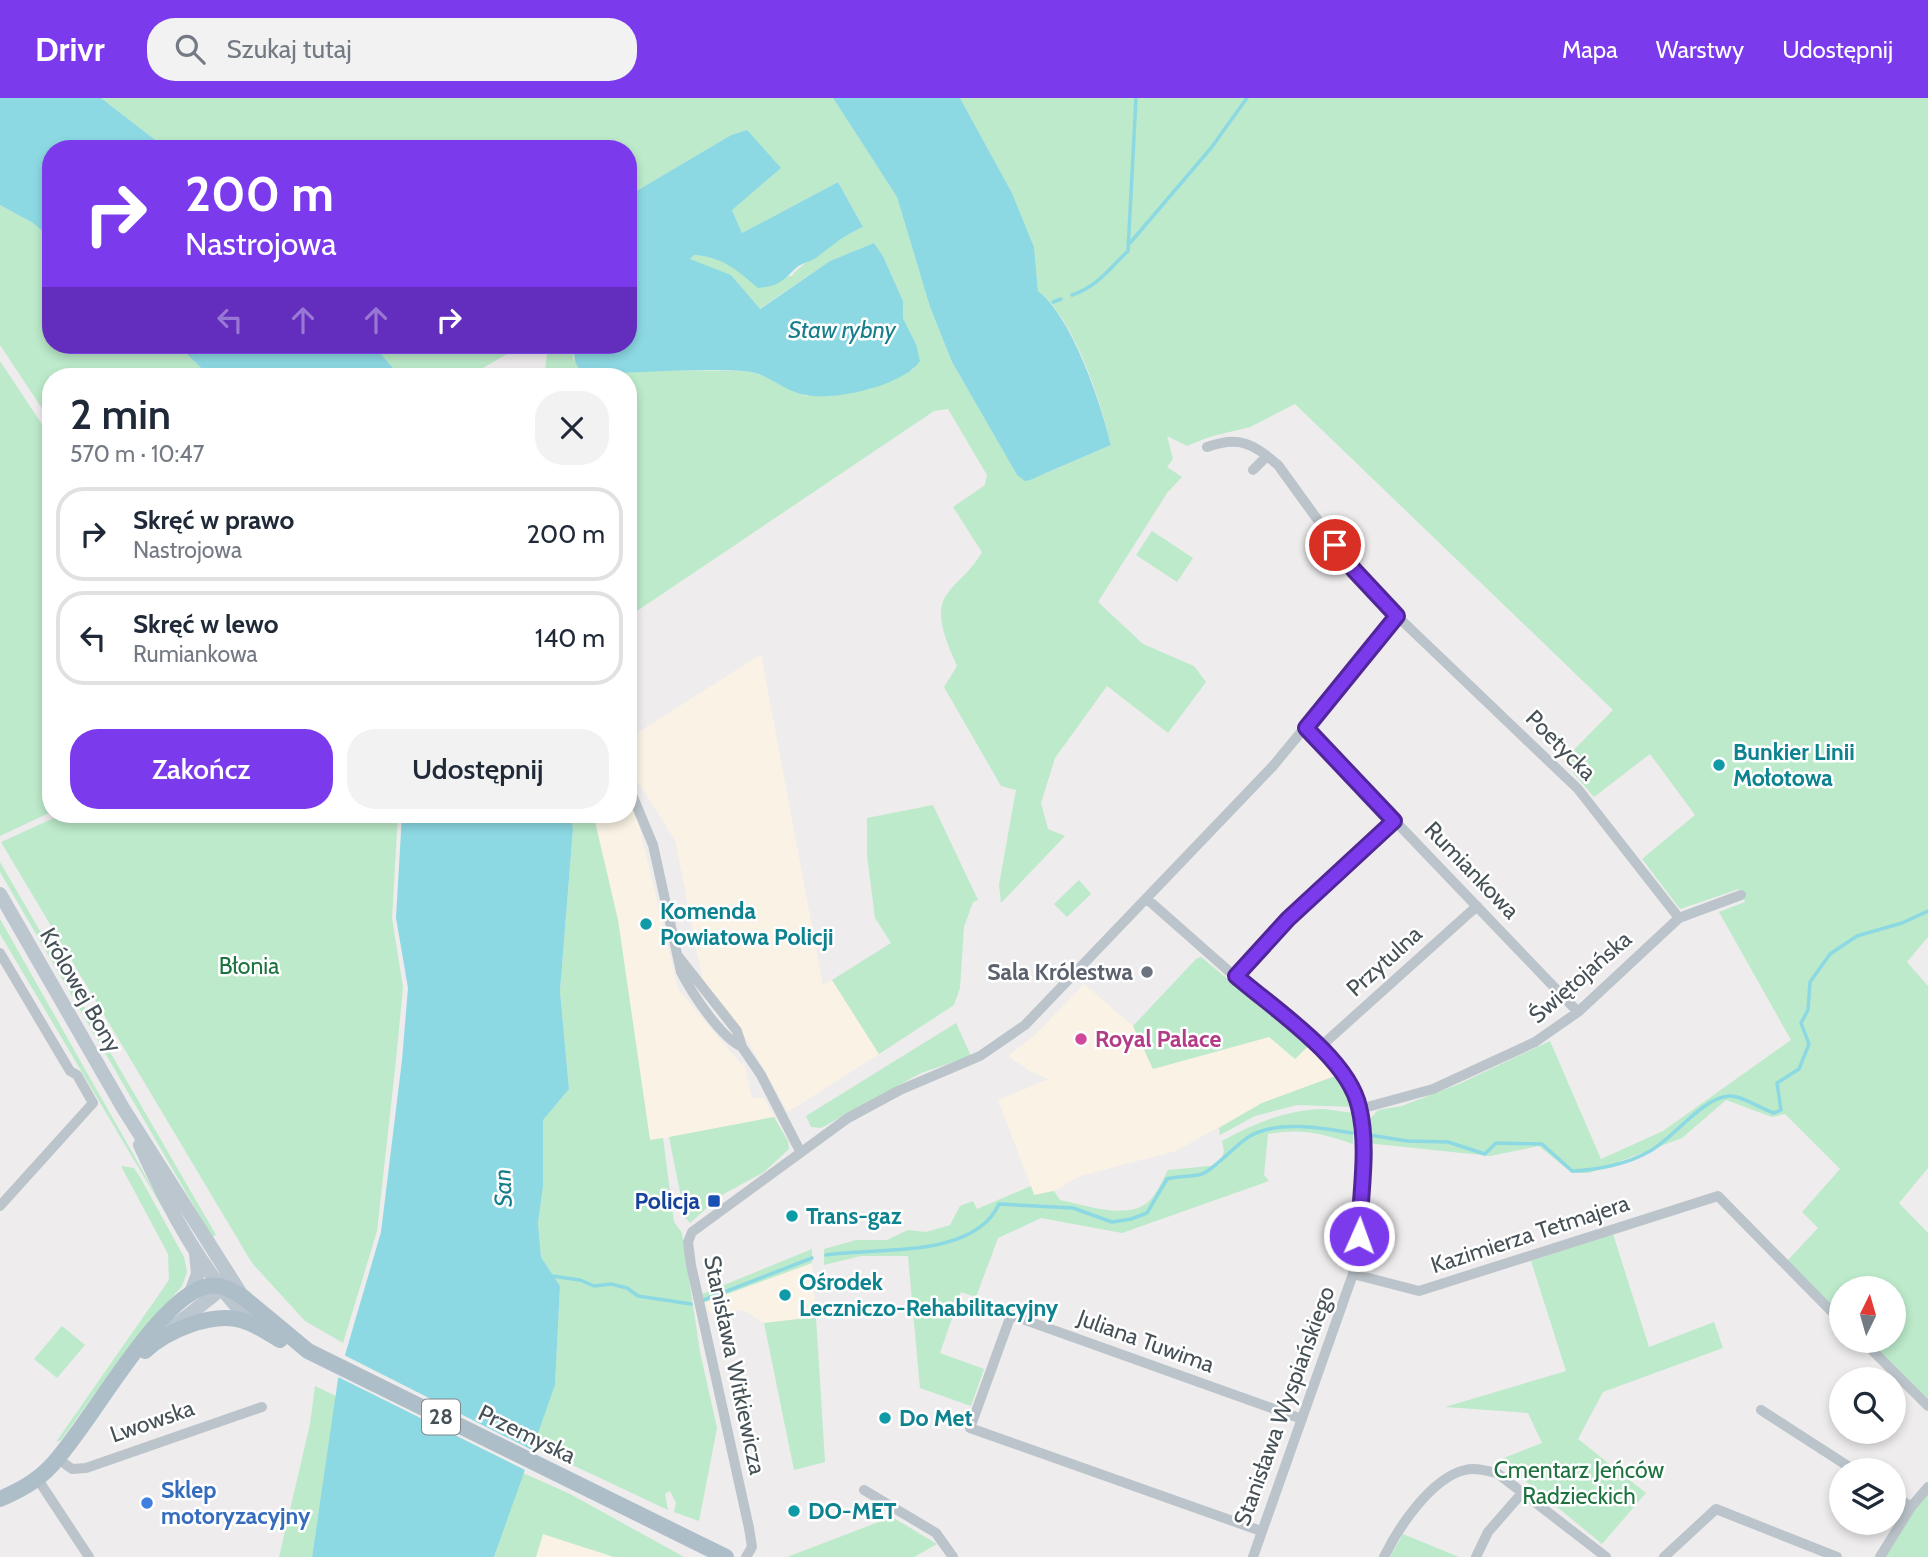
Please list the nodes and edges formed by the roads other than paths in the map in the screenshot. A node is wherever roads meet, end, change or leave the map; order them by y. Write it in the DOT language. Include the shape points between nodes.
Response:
graph roads {
  1 [pos="1207,447"];
  2 [pos="1267,456"];
  3 [pos="1253,470"];
  4 [pos="1397,616"];
  5 [pos="1306,728"];
  6 [pos="637,807"];
  7 [pos="1394,821"];
  8 [pos="0,894"];
  9 [pos="1741,895"];
  10 [pos="1147,899"];
  11 [pos="1477,906"];
  12 [pos="1679,918"];
  13 [pos="0,953"];
  14 [pos="1236,976"];
  15 [pos="1578,1012"];
  16 [pos="1319,1048"];
  17 [pos="123,1108"];
  18 [pos="1360,1109"];
  19 [pos="800,1151"];
  20 [pos="0,1206"];
  21 [pos="196,1252"];
  22 [pos="218,1259"];
  23 [pos="1353,1274"];
  24 [pos="219,1286"];
  25 [pos="190,1295"];
  26 [pos="243,1297"];
  27 [pos="1829,1310"];
  28 [pos="253,1324"];
  29 [pos="157,1339"];
  30 [pos="1874,1353"];
  31 [pos="313,1354"];
  32 [pos="113,1382"];
  33 [pos="1928,1406"];
  34 [pos="262,1407"];
  35 [pos="1760,1410"];
  36 [pos="1302,1419"];
  37 [pos="1835,1458"];
  38 [pos="58,1459"];
  39 [pos="37,1479"];
  40 [pos="1928,1487"];
  41 [pos="864,1490"];
  42 [pos="1522,1493"];
  43 [pos="0,1497"];
  44 [pos="1906,1503"];
  45 [pos="1911,1507"];
  46 [pos="1261,1531"];
  47 [pos="89,1557"];
  48 [pos="726,1557"];
  49 [pos="747,1557"];
  50 [pos="953,1557"];
  51 [pos="1253,1557"];
  52 [pos="1384,1557"];
  53 [pos="1476,1557"];
  54 [pos="1606,1557"];
  55 [pos="1664,1557"];
  56 [pos="1837,1557"];
  57 [pos="1880,1557"];
  1 -- 2 [label="street" via="1241,441"];
  2 -- 3 [label="street"];
  2 -- 4 [label="street" via="1291,479 1354,570"];
  4 -- 5 [label="street"];
  4 -- 12 [label="street, Poetycka" via="1578,789"];
  5 -- 7 [label="street, Rumiankowa"];
  5 -- 10 [label="street"];
  6 -- 19 [label="street" via="653,845 677,954 737,1031"];
  7 -- 11 [label="street, Rumiankowa"];
  7 -- 14 [label="street" via="1288,919"];
  8 -- 17 [label="main road, Królowej Bony"];
  9 -- 12 [label="street, Świętojańska"];
  10 -- 14 [label="street, Stanisława Wyspiańskiego"];
  10 -- 19 [label="street, Stanisława Witkiewicza" via="1007,1040 875,1102"];
  11 -- 15 [label="street, Rumiankowa"];
  11 -- 16 [label="street, Przytulna"];
  12 -- 15 [label="street, Świętojańska"];
  13 -- 20 [label="street" via="93,1102"];
  14 -- 16 [label="street, Stanisława Wyspiańskiego"];
  15 -- 18 [label="street, Świętojańska" via="1535,1042 1482,1068 1403,1100"];
  16 -- 18 [label="street, Stanisława Wyspiańskiego" via="1353,1087"];
  17 -- 21 [label="main road, Królowej Bony"];
  17 -- 22 [label="main road, Królowej Bony"];
  18 -- 23 [label="street, Stanisława Wyspiańskiego" via="1359,1236"];
  19 -- 49 [label="street, Stanisława Witkiewicza" via="697,1228 688,1242 749,1528 752,1547"];
  21 -- 24 [label="main road, Królowej Bony"];
  21 -- 25 [label="main road" via="198,1274"];
  22 -- 24 [label="main road"];
  22 -- 26 [label="main road, Przemyska"];
  23 -- 27 [label="street, Kazimierza Tetmajera" via="1412,1291 1426,1289 1718,1196"];
  23 -- 36 [label="street, Stanisława Wyspiańskiego"];
  24 -- 25 [label="main road, Lwowska / 28" via="207,1286"];
  24 -- 26 [label="main road, 28"];
  24 -- 28 [label="main road, Przemyska"];
  24 -- 29 [label="main road, Lwowska" via="208,1301"];
  25 -- 32 [label="main road, Lwowska / 28" via="154,1327"];
  26 -- 31 [label="main road, Przemyska / 28"];
  28 -- 29 [label="main road, Lwowska / 28" via="233,1318 210,1321"];
  28 -- 31 [label="main road, Przemyska / 28"];
  29 -- 32 [label="main road, Lwowska / 28"];
  30 -- 33 [label="street"];
  31 -- 48 [label="main road, Przemyska / 28"];
  32 -- 38 [label="main road, Lwowska / 28"];
  34 -- 38 [label="street, Lwowska" via="86,1468 72,1469"];
  35 -- 37 [label="street"];
  36 -- 46 [label="street, Stanisława Wyspiańskiego"];
  36 -- 46 [label="street, Juliana Tuwima" via="1011,1315 970,1428"];
  38 -- 39 [label="main road, Lwowska / 28"];
  39 -- 43 [label="main road, Lwowska / 28"];
  39 -- 47 [label="street"];
  40 -- 45 [label="street"];
  41 -- 50 [label="street" via="936,1533"];
  42 -- 52 [label="street" via="1497,1473 1463,1470 1408,1516"];
  42 -- 53 [label="street" via="1488,1532"];
  42 -- 54 [label="street"];
  44 -- 45 [label="street"];
  45 -- 57 [label="street"];
  46 -- 51 [label="street, Stanisława Wyspiańskiego"];
  55 -- 56 [label="street" via="1716,1509"];
}
